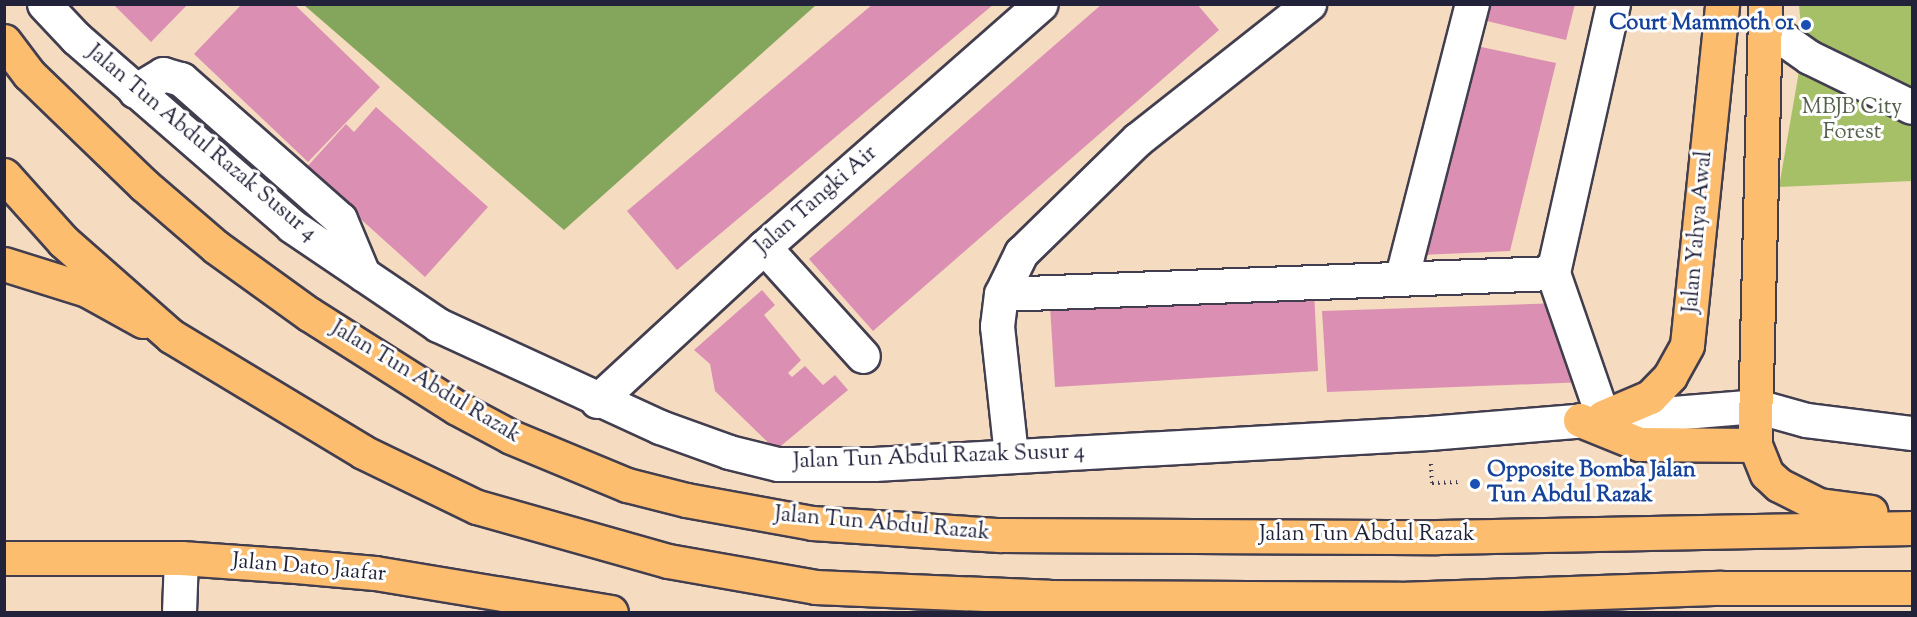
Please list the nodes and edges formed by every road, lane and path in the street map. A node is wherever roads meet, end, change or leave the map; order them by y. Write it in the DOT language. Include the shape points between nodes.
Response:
graph roads {
  1 [pos="44,4"];
  2 [pos="1041,4"];
  3 [pos="1309,4"];
  4 [pos="1472,4"];
  5 [pos="1613,4"];
  6 [pos="1722,4"];
  7 [pos="1765,15"];
  8 [pos="4,42"];
  9 [pos="1809,57"];
  10 [pos="1764,77"];
  11 [pos="1912,107"];
  12 [pos="4,176"];
  13 [pos="764,247"];
  14 [pos="4,264"];
  15 [pos="1553,273"];
  16 [pos="1402,276"];
  17 [pos="1001,294"];
  18 [pos="171,336"];
  19 [pos="863,356"];
  20 [pos="597,401"];
  21 [pos="1592,418"];
  22 [pos="1755,425"];
  23 [pos="1912,433"];
  24 [pos="1011,455"];
  25 [pos="1459,482"];
  26 [pos="1432,483"];
  27 [pos="1912,518"];
  28 [pos="1912,528"];
  29 [pos="4,558"];
  30 [pos="181,558"];
  31 [pos="1722,588"];
  32 [pos="1912,588"];
  33 [pos="178,611"];
  34 [pos="611,612"];
  35 [pos="1758,612"];
  1 -- 20 [label="street, Jalan Tun Abdul Razak Susur 4" via="135,91 292,226 438,325"];
  2 -- 13 [label="street, Jalan Tangki Air"];
  3 -- 17 [label="street" via="1138,139 1021,253"];
  4 -- 16 [label="street"];
  5 -- 15 [label="street"];
  6 -- 21 [label="main road, Jalan Yahya Awal" via="1687,345 1674,369 1650,397"];
  7 -- 9 [label="street"];
  7 -- 10 [label="main road"];
  8 -- 28 [label="main road, Jalan Tun Abdul Razak" via="29,74 144,185 216,247 309,314 431,392 511,437 627,485 812,523 1000,536 1437,537"];
  9 -- 10 [label="street"];
  9 -- 11 [label="street"];
  10 -- 22 [label="main road"];
  12 -- 18 [label="main road" via="63,241"];
  13 -- 19 [label="street"];
  13 -- 20 [label="street, Jalan Tangki Air"];
  14 -- 18 [label="main road" via="87,290"];
  15 -- 16 [label="street"];
  15 -- 21 [label="street"];
  16 -- 17 [label="street"];
  17 -- 24 [label="street" via="997,326"];
  18 -- 31 [label="main road" via="363,453 477,507 607,546 771,581 959,595 1260,600"];
  20 -- 24 [label="street, Jalan Tun Abdul Razak Susur 4" via="729,452 778,464 874,464"];
  21 -- 22 [label="street" via="1634,430"];
  21 -- 24 [label="street, Jalan Tun Abdul Razak Susur 4" via="1429,433"];
  22 -- 23 [label="street" via="1806,420"];
  22 -- 27 [label="main road" via="1767,474 1795,495 1819,505"];
  25 -- 26 [label="path"];
  29 -- 30 [label="main road, Jalan Dato Jaafar"];
  30 -- 33 [label="street"];
  30 -- 34 [label="main road, Jalan Dato Jaafar" via="375,573"];
  31 -- 32 [label="main road"];
  31 -- 35 [label="main road"];
}
